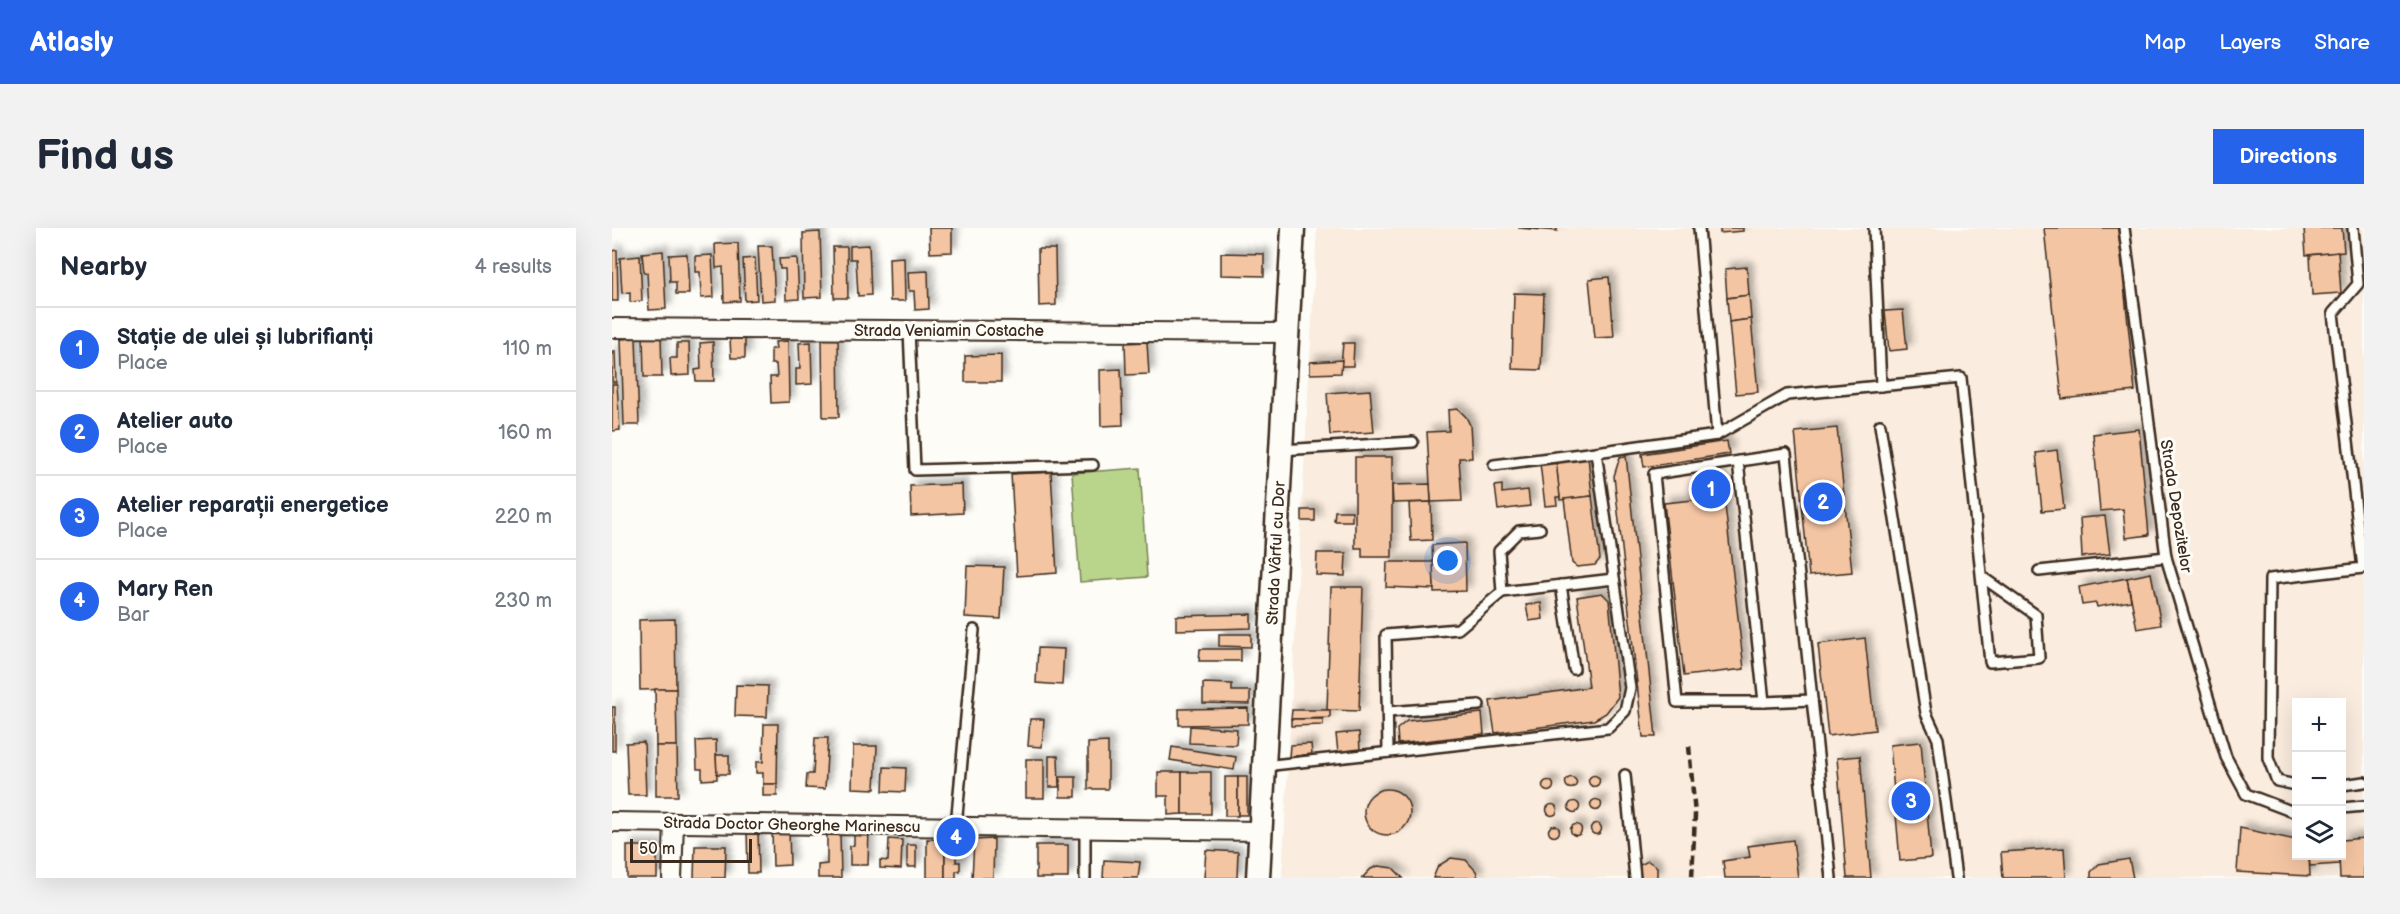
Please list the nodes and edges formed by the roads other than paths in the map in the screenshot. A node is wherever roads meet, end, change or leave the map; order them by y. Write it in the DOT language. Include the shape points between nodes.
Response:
graph roads {
  1 [pos="1293,228"];
  2 [pos="1699,228"];
  3 [pos="1874,228"];
  4 [pos="2124,228"];
  5 [pos="2353,228"];
  6 [pos="612,328"];
  7 [pos="909,330"];
  8 [pos="1287,333"];
  9 [pos="1881,386"];
  10 [pos="1880,425"];
  11 [pos="1717,435"];
  12 [pos="1413,442"];
  13 [pos="1281,450"];
  14 [pos="1596,452"];
  15 [pos="1738,461"];
  16 [pos="1093,465"];
  17 [pos="1494,465"];
  18 [pos="1540,529"];
  19 [pos="2166,557"];
  20 [pos="2039,571"];
  21 [pos="1982,577"];
  22 [pos="1614,579"];
  23 [pos="1561,585"];
  24 [pos="1502,591"];
  25 [pos="975,630"];
  26 [pos="1574,669"];
  27 [pos="1812,699"];
  28 [pos="1764,702"];
  29 [pos="1479,705"];
  30 [pos="1388,712"];
  31 [pos="1388,752"];
  32 [pos="1263,766"];
  33 [pos="1625,775"];
  34 [pos="2364,782"];
  35 [pos="2292,784"];
  36 [pos="2346,784"];
  37 [pos="2364,806"];
  38 [pos="2346,808"];
  39 [pos="2292,811"];
  40 [pos="612,822"];
  41 [pos="674,823"];
  42 [pos="956,826"];
  43 [pos="1085,830"];
  44 [pos="1260,831"];
  45 [pos="672,878"];
  46 [pos="1085,878"];
  47 [pos="1258,878"];
  48 [pos="1635,878"];
  49 [pos="1831,878"];
  50 [pos="1956,878"];
  1 -- 8 [label="street, Strada Vârful cu Dor"];
  2 -- 11 [label="lane"];
  3 -- 9 [label="lane"];
  4 -- 19 [label="lane, Strada Depozitelor"];
  5 -- 35 [label="lane" via="2358,284 2332,313 2363,568 2270,579 2268,758 2277,781"];
  6 -- 7 [label="street, Strada Veniamin Costache"];
  7 -- 8 [label="street, Strada Veniamin Costache"];
  7 -- 16 [label="lane" via="915,470"];
  8 -- 13 [label="street, Strada Vârful cu Dor"];
  9 -- 11 [label="lane" via="1787,394"];
  9 -- 21 [label="lane" via="1961,378"];
  10 -- 50 [label="lane" via="1926,713 1938,739"];
  11 -- 14 [label="lane"];
  12 -- 13 [label="lane"];
  13 -- 32 [label="street, Strada Vârful cu Dor"];
  14 -- 17 [label="lane"];
  14 -- 22 [label="lane"];
  15 -- 27 [label="lane" via="1786,454"];
  15 -- 28 [label="lane"];
  15 -- 28 [label="lane" via="1654,474 1677,702"];
  18 -- 24 [label="lane" via="1519,531 1499,551"];
  19 -- 20 [label="lane"];
  19 -- 39 [label="lane, Strada Depozitelor" via="2226,757 2246,794"];
  21 -- 21 [label="lane" via="2036,615 2039,658 1990,662"];
  22 -- 23 [label="lane"];
  22 -- 31 [label="lane" via="1630,688 1625,711 1608,728"];
  23 -- 24 [label="lane"];
  23 -- 26 [label="lane"];
  24 -- 30 [label="lane" via="1458,629 1386,635"];
  25 -- 42 [label="lane"];
  27 -- 28 [label="lane"];
  27 -- 49 [label="lane"];
  29 -- 30 [label="lane"];
  30 -- 31 [label="lane"];
  31 -- 32 [label="lane"];
  32 -- 44 [label="street, Strada Vârful cu Dor"];
  33 -- 48 [label="lane"];
  34 -- 36 [label="lane"];
  37 -- 38 [label="lane"];
  40 -- 41 [label="street, Strada Doctor Gheorghe Marinescu"];
  41 -- 42 [label="street, Strada Doctor Gheorghe Marinescu"];
  41 -- 45 [label="street"];
  42 -- 43 [label="street, Strada Doctor Gheorghe Marinescu"];
  43 -- 44 [label="street, Strada Doctor Gheorghe Marinescu"];
  43 -- 46 [label="lane"];
  44 -- 47 [label="street, Strada Vârful cu Dor"];
}
